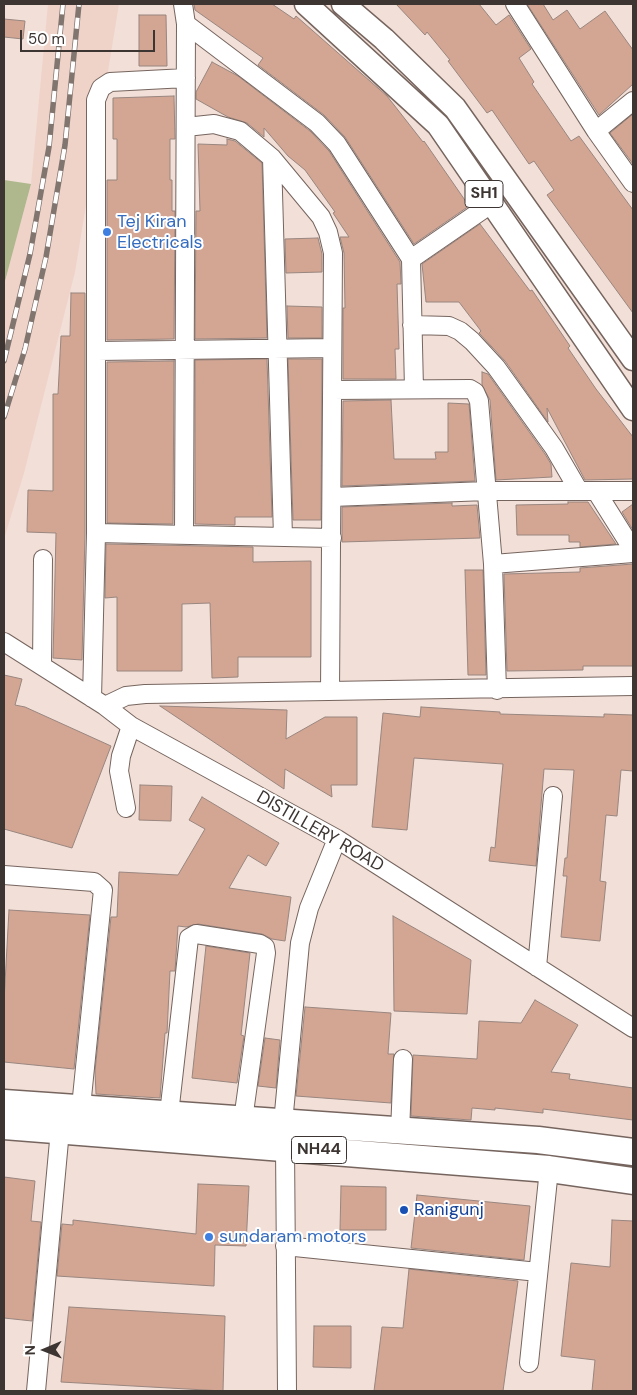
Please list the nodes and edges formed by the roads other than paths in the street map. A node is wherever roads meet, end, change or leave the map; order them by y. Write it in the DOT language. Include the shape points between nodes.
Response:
graph roads {
  1 [pos="183,4"];
  2 [pos="306,4"];
  3 [pos="342,4"];
  4 [pos="515,4"];
  5 [pos="186,24"];
  6 [pos="186,78"];
  7 [pos="633,101"];
  8 [pos="186,127"];
  9 [pos="596,131"];
  10 [pos="272,158"];
  11 [pos="633,183"];
  12 [pos="491,204"];
  13 [pos="411,259"];
  14 [pos="412,325"];
  15 [pos="332,348"];
  16 [pos="279,349"];
  17 [pos="185,350"];
  18 [pos="97,351"];
  19 [pos="633,359"];
  20 [pos="414,389"];
  21 [pos="332,390"];
  22 [pos="633,409"];
  23 [pos="633,490"];
  24 [pos="486,491"];
  25 [pos="578,491"];
  26 [pos="596,491"];
  27 [pos="332,497"];
  28 [pos="96,533"];
  29 [pos="184,535"];
  30 [pos="283,537"];
  31 [pos="332,538"];
  32 [pos="633,552"];
  33 [pos="43,559"];
  34 [pos="492,564"];
  35 [pos="4,642"];
  36 [pos="42,666"];
  37 [pos="633,686"];
  38 [pos="497,690"];
  39 [pos="330,691"];
  40 [pos="98,702"];
  41 [pos="131,726"];
  42 [pos="553,796"];
  43 [pos="126,808"];
  44 [pos="337,838"];
  45 [pos="4,875"];
  46 [pos="537,967"];
  47 [pos="633,1028"];
  48 [pos="403,1059"];
  49 [pos="4,1102"];
  50 [pos="81,1107"];
  51 [pos="169,1114"];
  52 [pos="244,1120"];
  53 [pos="4,1126"];
  54 [pos="60,1130"];
  55 [pos="400,1132"];
  56 [pos="284,1135"];
  57 [pos="633,1152"];
  58 [pos="549,1169"];
  59 [pos="633,1181"];
  60 [pos="285,1246"];
  61 [pos="538,1272"];
  62 [pos="529,1363"];
  63 [pos="36,1391"];
  64 [pos="287,1391"];
  1 -- 5 [label="street"];
  2 -- 12 [label="main road, SH1" via="438,125"];
  3 -- 19 [label="main road, SH1" via="456,108"];
  4 -- 9 [label="street"];
  5 -- 6 [label="street"];
  5 -- 13 [label="street" via="317,123 337,144"];
  6 -- 8 [label="street"];
  6 -- 18 [label="street" via="110,82 101,88 96,100"];
  7 -- 9 [label="street"];
  8 -- 10 [label="street" via="214,124 240,131"];
  8 -- 17 [label="street"];
  9 -- 11 [label="street"];
  10 -- 15 [label="street" via="321,217 328,232 333,253"];
  10 -- 16 [label="street"];
  12 -- 13 [label="street"];
  12 -- 22 [label="main road, SH1"];
  13 -- 14 [label="street"];
  14 -- 20 [label="street"];
  14 -- 25 [label="street" via="449,326 472,341 496,367 549,440"];
  15 -- 16 [label="street"];
  15 -- 21 [label="street"];
  16 -- 17 [label="street"];
  16 -- 30 [label="street"];
  17 -- 18 [label="street"];
  17 -- 29 [label="street"];
  18 -- 28 [label="street"];
  20 -- 21 [label="street"];
  20 -- 24 [label="street" via="470,389 476,392"];
  21 -- 27 [label="street"];
  23 -- 26 [label="street"];
  24 -- 25 [label="street"];
  24 -- 27 [label="street"];
  24 -- 34 [label="street"];
  25 -- 26 [label="street"];
  26 -- 32 [label="street"];
  27 -- 31 [label="street"];
  28 -- 29 [label="street"];
  28 -- 40 [label="street"];
  29 -- 30 [label="street"];
  30 -- 31 [label="street"];
  31 -- 39 [label="street"];
  32 -- 34 [label="street"];
  33 -- 36 [label="street"];
  34 -- 38 [label="street"];
  35 -- 36 [label="street, DISTILLERY ROAD"];
  36 -- 40 [label="street, DISTILLERY ROAD"];
  37 -- 38 [label="street"];
  38 -- 39 [label="street"];
  39 -- 40 [label="street" via="145,694"];
  40 -- 41 [label="street, DISTILLERY ROAD"];
  41 -- 43 [label="street" via="119,771"];
  41 -- 44 [label="street, DISTILLERY ROAD"];
  42 -- 46 [label="street"];
  44 -- 46 [label="street, DISTILLERY ROAD"];
  44 -- 56 [label="street" via="309,908 300,943"];
  45 -- 50 [label="street" via="94,882 103,890"];
  46 -- 47 [label="street, DISTILLERY ROAD"];
  48 -- 55 [label="street"];
  49 -- 50 [label="highway, NH44"];
  50 -- 51 [label="highway, NH44"];
  51 -- 52 [label="highway, NH44"];
  51 -- 52 [label="street" via="189,938 196,934 265,947"];
  52 -- 56 [label="highway, NH44"];
  53 -- 54 [label="highway, NH44"];
  54 -- 56 [label="highway, NH44"];
  54 -- 63 [label="street"];
  55 -- 56 [label="highway, NH44"];
  55 -- 57 [label="highway, NH44" via="538,1140"];
  56 -- 58 [label="highway, NH44"];
  56 -- 60 [label="street"];
  58 -- 59 [label="highway, NH44"];
  58 -- 61 [label="street"];
  60 -- 61 [label="street"];
  60 -- 64 [label="street"];
  61 -- 62 [label="street"];
}
